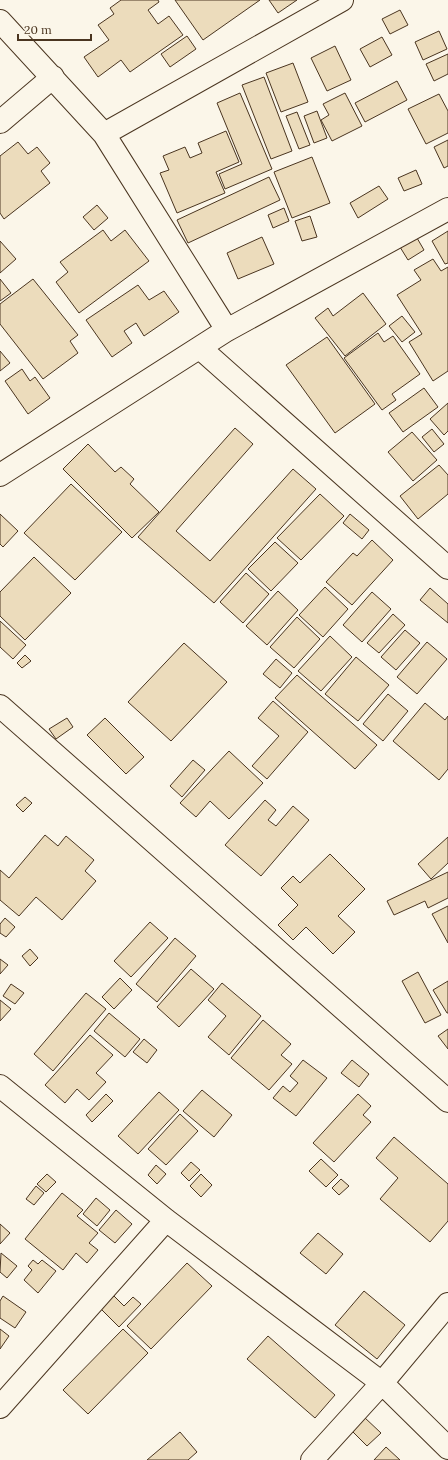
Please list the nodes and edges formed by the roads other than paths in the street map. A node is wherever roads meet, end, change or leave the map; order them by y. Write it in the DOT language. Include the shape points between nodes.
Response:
graph roads {
  1 [pos="342,0"];
  2 [pos="0,20"];
  3 [pos="52,77"];
  4 [pos="0,122"];
  5 [pos="104,134"];
  6 [pos="448,209"];
  7 [pos="227,330"];
  8 [pos="200,348"];
  9 [pos="0,474"];
  10 [pos="445,562"];
  11 [pos="0,706"];
  12 [pos="0,1086"];
  13 [pos="448,1101"];
  14 [pos="166,1220"];
  15 [pos="448,1304"];
  16 [pos="382,1383"];
  17 [pos="0,1407"];
  18 [pos="448,1448"];
  19 [pos="312,1460"];
  1 -- 5 [label="street"];
  2 -- 3 [label="street"];
  3 -- 4 [label="street"];
  3 -- 5 [label="street"];
  5 -- 7 [label="street"];
  6 -- 7 [label="street"];
  7 -- 8 [label="street"];
  8 -- 9 [label="street"];
  8 -- 10 [label="street"];
  11 -- 13 [label="street"];
  12 -- 14 [label="street"];
  14 -- 16 [label="street"];
  14 -- 17 [label="street"];
  15 -- 16 [label="street"];
  16 -- 18 [label="street"];
  16 -- 19 [label="street"];
}
